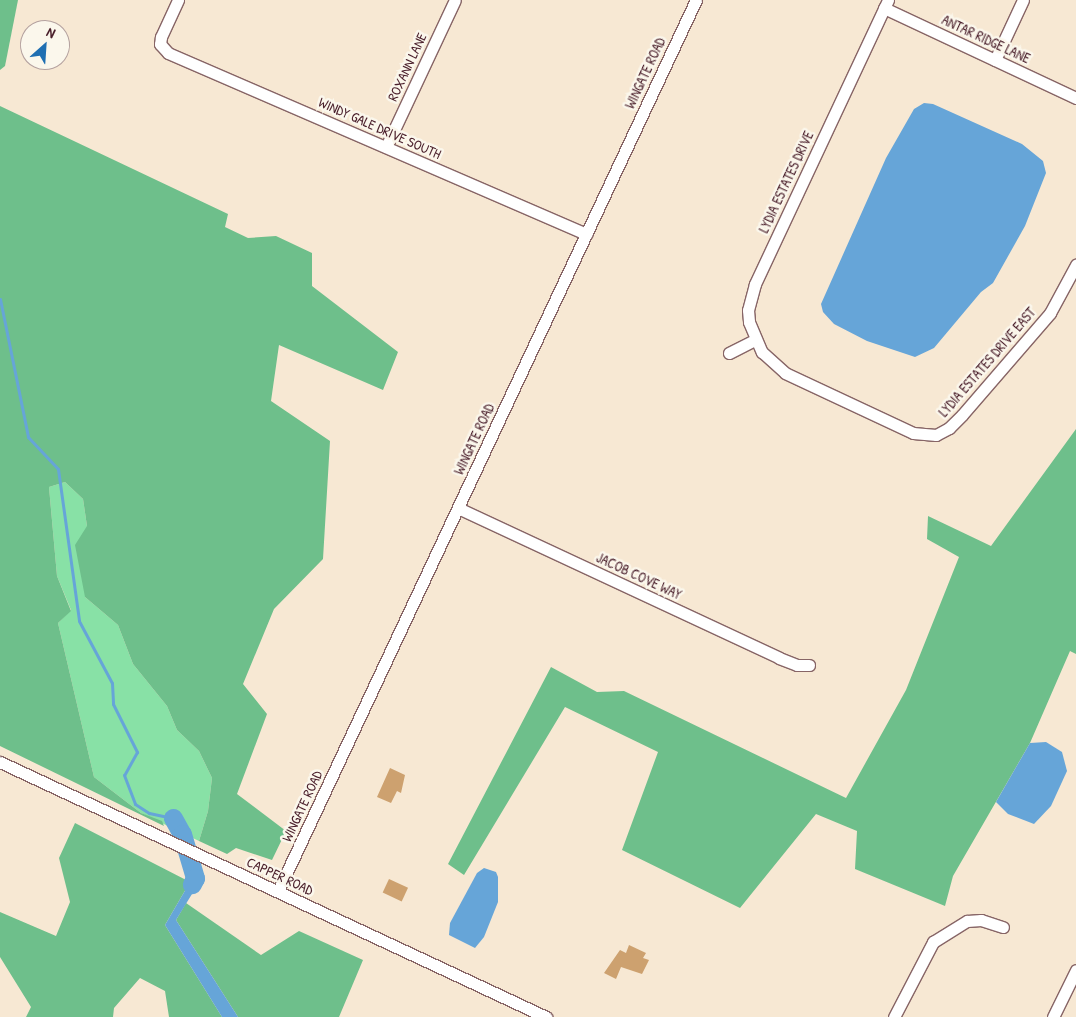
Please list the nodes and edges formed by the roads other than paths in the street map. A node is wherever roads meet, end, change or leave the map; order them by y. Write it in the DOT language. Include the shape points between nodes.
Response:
graph roads {
  1 [pos="178,0"];
  2 [pos="455,0"];
  3 [pos="696,0"];
  4 [pos="1023,0"];
  5 [pos="886,4"];
  6 [pos="995,60"];
  7 [pos="1076,98"];
  8 [pos="386,147"];
  9 [pos="586,234"];
  10 [pos="1076,264"];
  11 [pos="755,340"];
  12 [pos="729,354"];
  13 [pos="785,373"];
  14 [pos="458,508"];
  15 [pos="809,665"];
  16 [pos="1,766"];
  17 [pos="278,891"];
  18 [pos="1003,927"];
  19 [pos="1076,970"];
  20 [pos="546,1017"];
  21 [pos="894,1017"];
  22 [pos="1053,1017"];
  1 -- 8 [label="street, WINDY GALE DRIVE SOUTH" via="161,37 163,48"];
  2 -- 8 [label="street, ROXANN LANE"];
  3 -- 9 [label="street, WINGATE ROAD"];
  4 -- 6 [label="street"];
  5 -- 6 [label="street, ANTAR RIDGE LANE"];
  5 -- 11 [label="street, LYDIA ESTATES DRIVE" via="754,284 748,310"];
  6 -- 7 [label="street, ANTAR RIDGE LANE"];
  8 -- 9 [label="street, WINDY GALE DRIVE SOUTH"];
  9 -- 14 [label="street, WINGATE ROAD"];
  10 -- 13 [label="street, LYDIA ESTATES DRIVE EAST" via="1050,313 962,415 936,435 914,433"];
  11 -- 12 [label="street"];
  11 -- 13 [label="street, LYDIA ESTATES DRIVE" via="772,364"];
  14 -- 15 [label="street, JACOB COVE WAY" via="779,658 797,665"];
  14 -- 17 [label="street, WINGATE ROAD"];
  16 -- 17 [label="street, CAPPER ROAD"];
  17 -- 20 [label="street, CAPPER ROAD"];
  18 -- 21 [label="street" via="981,920 967,921 933,942"];
  19 -- 22 [label="street"];
}
